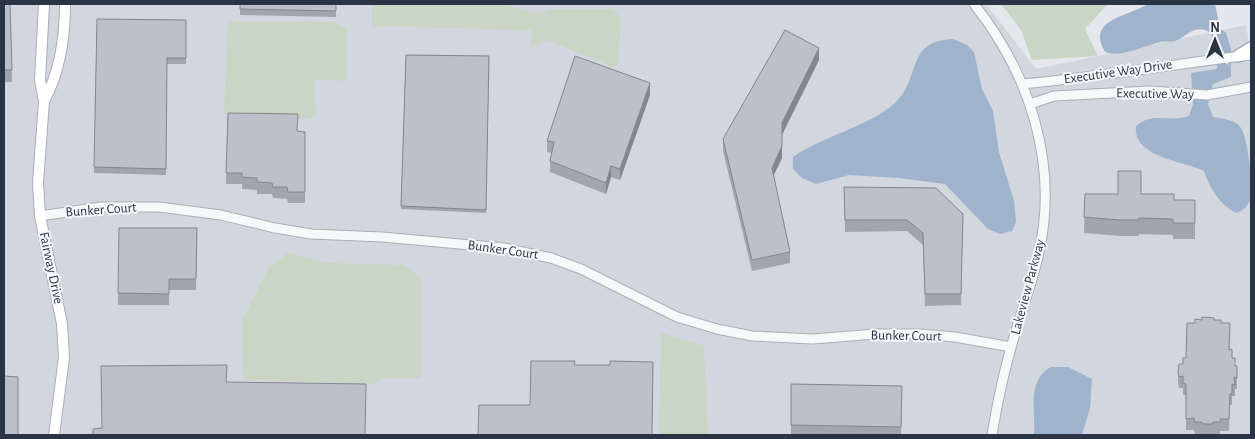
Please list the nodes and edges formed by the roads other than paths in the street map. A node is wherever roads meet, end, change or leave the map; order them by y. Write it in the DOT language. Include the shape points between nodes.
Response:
graph roads {
  1 [pos="44,4"];
  2 [pos="65,4"];
  3 [pos="974,4"];
  4 [pos="1251,48"];
  5 [pos="1251,55"];
  6 [pos="1237,57"];
  7 [pos="1022,84"];
  8 [pos="1251,87"];
  9 [pos="44,101"];
  10 [pos="1030,104"];
  11 [pos="40,216"];
  12 [pos="1011,347"];
  13 [pos="54,435"];
  14 [pos="992,435"];
  1 -- 9 [label="main road, Fairway Drive" via="40,80"];
  2 -- 9 [label="main road, Fairway Drive" via="65,25 54,82"];
  3 -- 7 [label="street, Lakeview Parkway" via="1006,49"];
  4 -- 6 [label="main road"];
  5 -- 6 [label="street"];
  6 -- 7 [label="street, Executive Way Drive"];
  7 -- 10 [label="street, Lakeview Parkway"];
  8 -- 10 [label="street, Executive Way" via="1216,94 1150,92 1054,96"];
  9 -- 11 [label="main road, Fairway Drive" via="38,183"];
  10 -- 12 [label="street, Lakeview Parkway" via="1042,151 1044,217 1040,251"];
  11 -- 12 [label="street, Bunker Court" via="101,207 159,207 221,215 311,234 504,248 552,258 581,269 677,317 717,330 813,340 875,334 920,334"];
  11 -- 13 [label="main road, Fairway Drive" via="62,324 62,385"];
  12 -- 14 [label="street, Lakeview Parkway"];
}
